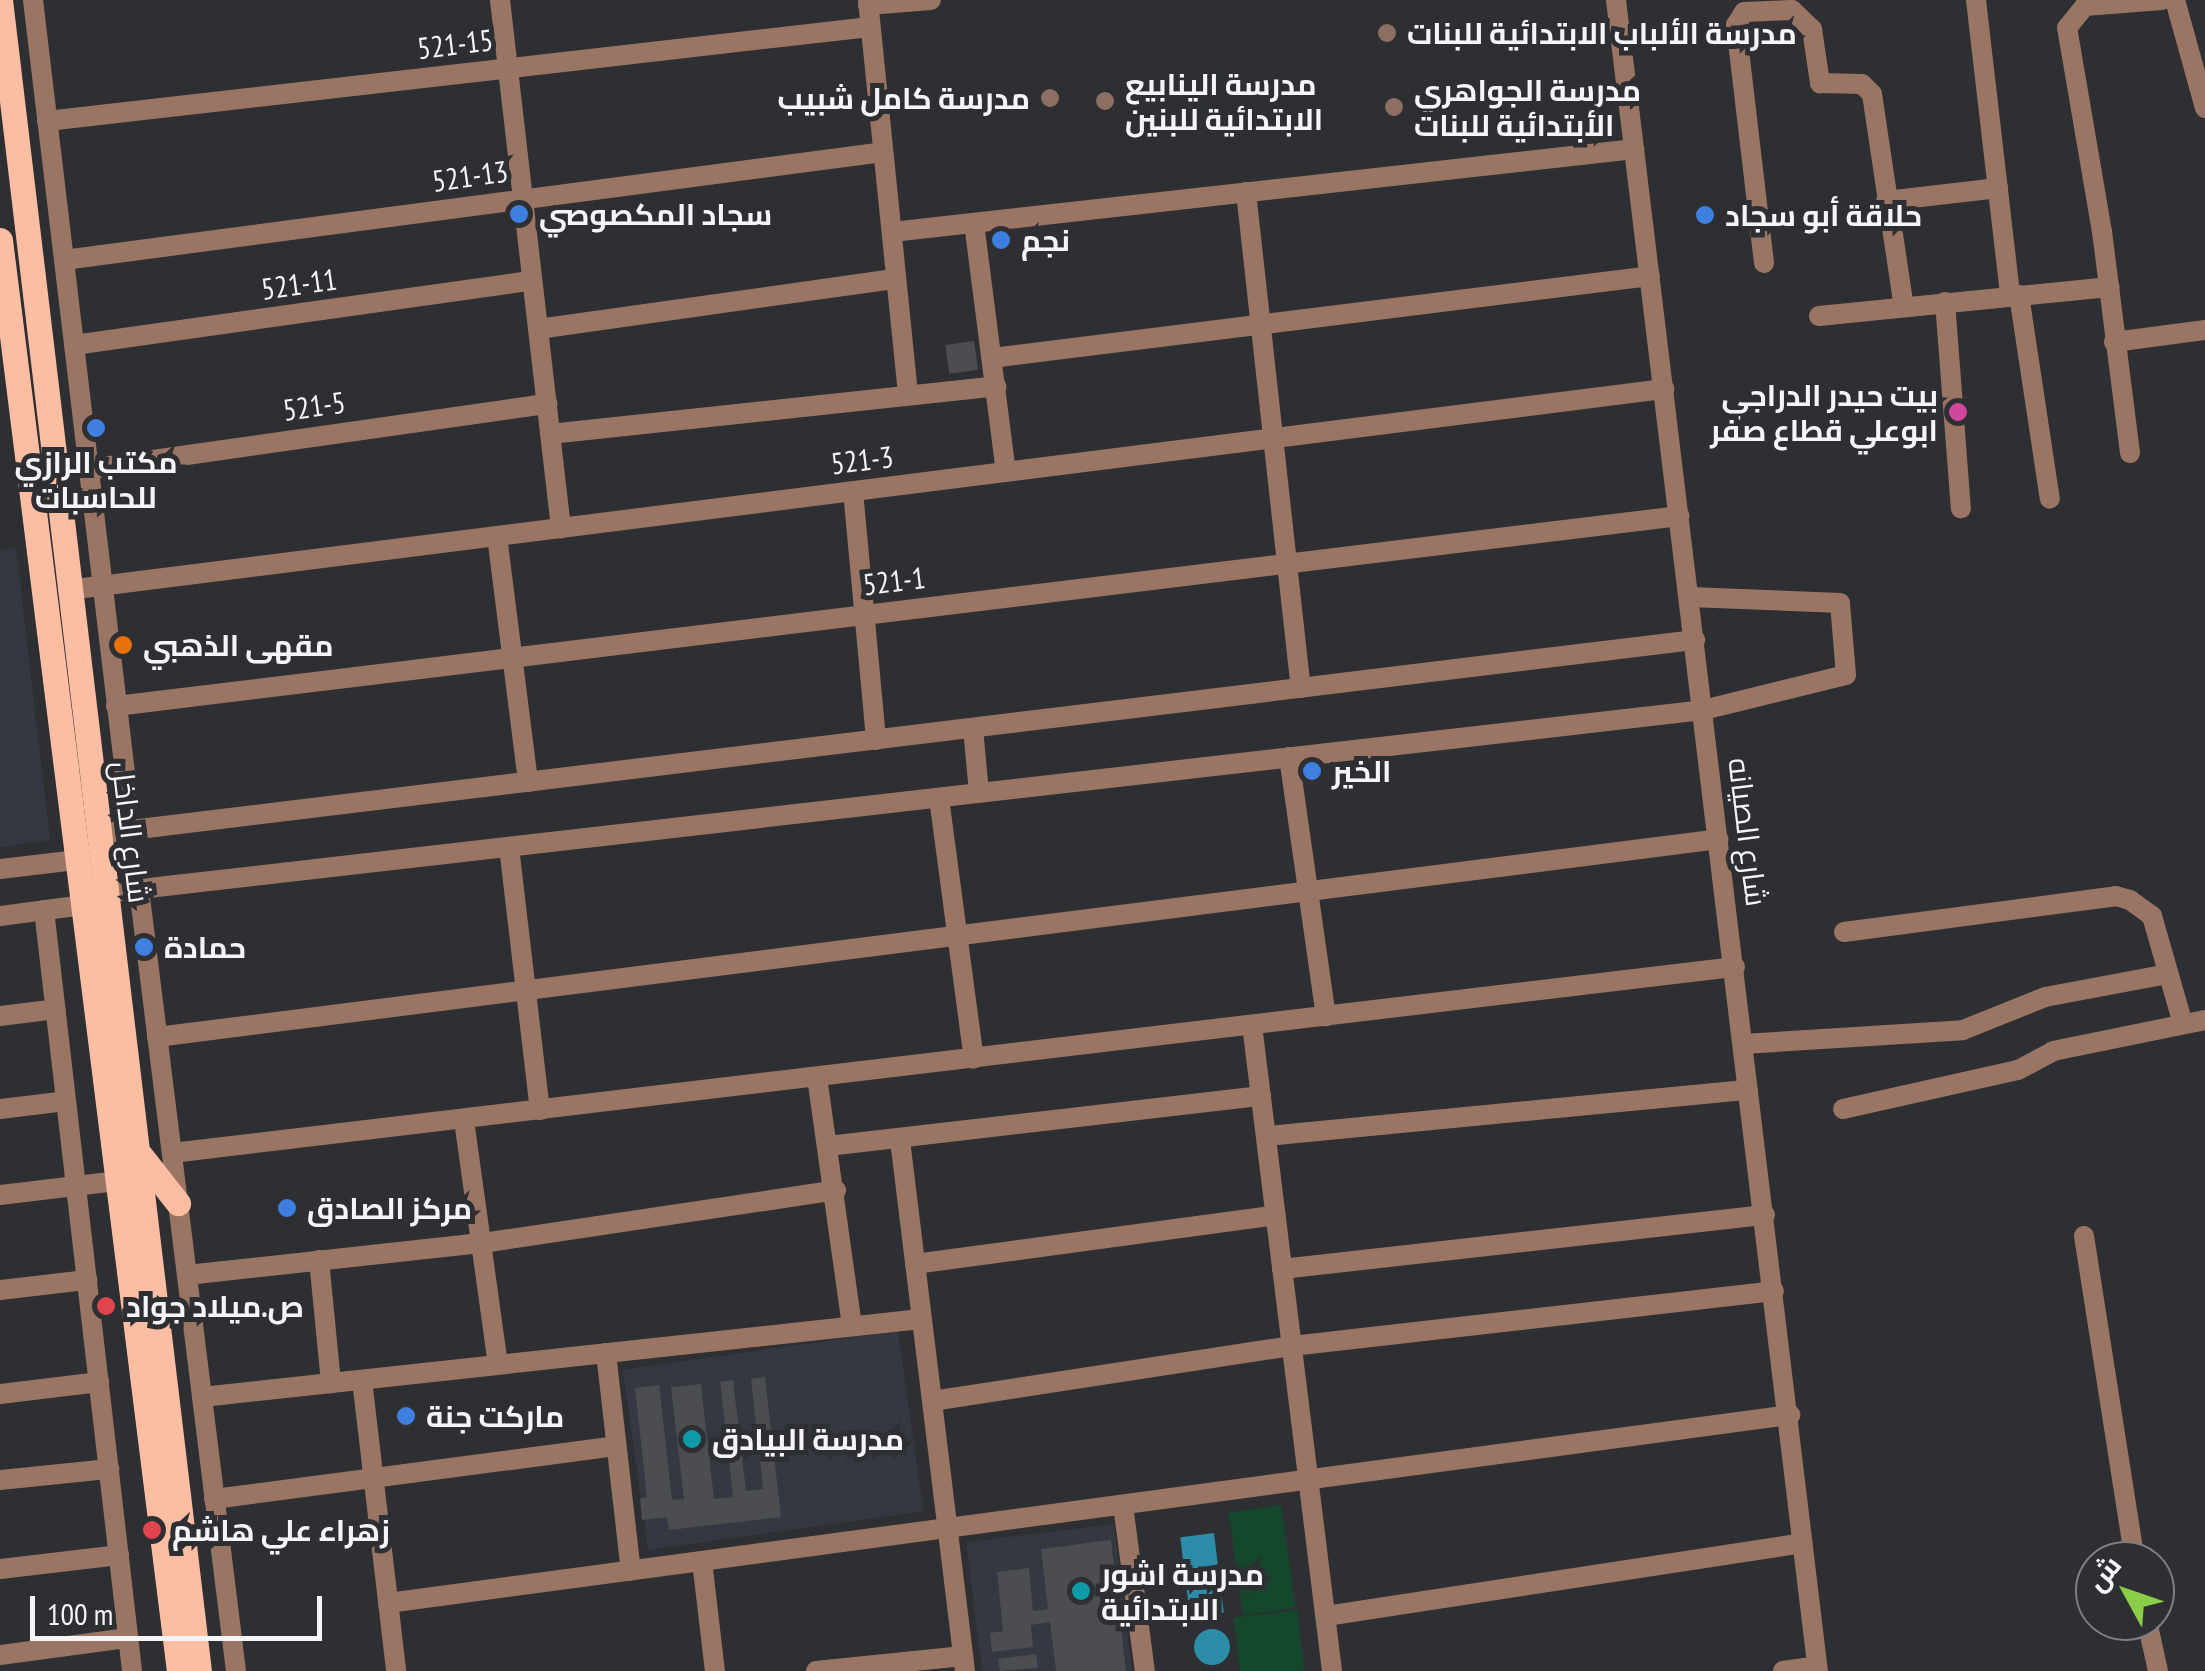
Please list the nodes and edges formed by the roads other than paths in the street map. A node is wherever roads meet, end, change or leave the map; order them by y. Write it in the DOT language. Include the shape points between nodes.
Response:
graph roads {
  1 [pos="0,0"];
  2 [pos="33,0"];
  3 [pos="500,0"];
  4 [pos="930,0"];
  5 [pos="1616,0"];
  6 [pos="1976,0"];
  7 [pos="2162,0"];
  8 [pos="2175,0"];
  9 [pos="868,2"];
  10 [pos="870,27"];
  11 [pos="508,68"];
  12 [pos="2205,108"];
  13 [pos="48,122"];
  14 [pos="1634,149"];
  15 [pos="884,152"];
  16 [pos="1998,188"];
  17 [pos="1246,192"];
  18 [pos="523,200"];
  19 [pos="1886,201"];
  20 [pos="974,223"];
  21 [pos="892,232"];
  22 [pos="0,240"];
  23 [pos="64,260"];
  24 [pos="1764,263"];
  25 [pos="1650,276"];
  26 [pos="896,279"];
  27 [pos="532,282"];
  28 [pos="2110,287"];
  29 [pos="2015,295"];
  30 [pos="1945,302"];
  31 [pos="1904,307"];
  32 [pos="1819,316"];
  33 [pos="1261,324"];
  34 [pos="538,329"];
  35 [pos="2205,330"];
  36 [pos="2114,342"];
  37 [pos="74,345"];
  38 [pos="992,358"];
  39 [pos="996,386"];
  40 [pos="1664,389"];
  41 [pos="908,394"];
  42 [pos="547,404"];
  43 [pos="550,434"];
  44 [pos="1274,438"];
  45 [pos="2130,453"];
  46 [pos="89,469"];
  47 [pos="1006,472"];
  48 [pos="852,491"];
  49 [pos="2050,499"];
  50 [pos="1962,508"];
  51 [pos="1679,516"];
  52 [pos="561,528"];
  53 [pos="497,536"];
  54 [pos="1288,563"];
  55 [pos="102,586"];
  56 [pos="68,590"];
  57 [pos="1690,597"];
  58 [pos="864,615"];
  59 [pos="1695,640"];
  60 [pos="512,658"];
  61 [pos="1301,688"];
  62 [pos="116,706"];
  63 [pos="1703,710"];
  64 [pos="973,728"];
  65 [pos="876,740"];
  66 [pos="1289,758"];
  67 [pos="528,782"];
  68 [pos="127,789"];
  69 [pos="979,793"];
  70 [pos="939,798"];
  71 [pos="98,834"];
  72 [pos="1719,839"];
  73 [pos="509,847"];
  74 [pos="77,860"];
  75 [pos="0,870"];
  76 [pos="139,889"];
  77 [pos="1310,891"];
  78 [pos="94,899"];
  79 [pos="44,910"];
  80 [pos="0,916"];
  81 [pos="1844,932"];
  82 [pos="954,936"];
  83 [pos="1735,967"];
  84 [pos="2168,974"];
  85 [pos="525,991"];
  86 [pos="56,1009"];
  87 [pos="0,1016"];
  88 [pos="1326,1016"];
  89 [pos="2205,1020"];
  90 [pos="2183,1024"];
  91 [pos="1252,1025"];
  92 [pos="158,1037"];
  93 [pos="1743,1044"];
  94 [pos="974,1059"];
  95 [pos="817,1076"];
  96 [pos="1748,1090"];
  97 [pos="1261,1096"];
  98 [pos="66,1101"];
  99 [pos="0,1109"];
  100 [pos="1844,1109"];
  101 [pos="540,1110"];
  102 [pos="464,1120"];
  103 [pos="1267,1136"];
  104 [pos="900,1140"];
  105 [pos="828,1146"];
  106 [pos="172,1153"];
  107 [pos="138,1154"];
  108 [pos="118,1180"];
  109 [pos="76,1186"];
  110 [pos="836,1190"];
  111 [pos="0,1195"];
  112 [pos="178,1203"];
  113 [pos="1276,1215"];
  114 [pos="1765,1215"];
  115 [pos="2084,1236"];
  116 [pos="483,1243"];
  117 [pos="319,1260"];
  118 [pos="915,1264"];
  119 [pos="1282,1268"];
  120 [pos="187,1275"];
  121 [pos="87,1280"];
  122 [pos="0,1290"];
  123 [pos="1774,1290"];
  124 [pos="922,1319"];
  125 [pos="852,1325"];
  126 [pos="1292,1346"];
  127 [pos="606,1354"];
  128 [pos="498,1365"];
  129 [pos="362,1380"];
  130 [pos="99,1382"];
  131 [pos="332,1383"];
  132 [pos="0,1394"];
  133 [pos="202,1397"];
  134 [pos="932,1401"];
  135 [pos="1790,1416"];
  136 [pos="616,1446"];
  137 [pos="109,1469"];
  138 [pos="374,1478"];
  139 [pos="0,1480"];
  140 [pos="1309,1480"];
  141 [pos="214,1499"];
  142 [pos="1123,1505"];
  143 [pos="947,1528"];
  144 [pos="2132,1541"];
  145 [pos="1802,1543"];
  146 [pos="119,1556"];
  147 [pos="702,1561"];
  148 [pos="0,1570"];
  149 [pos="630,1571"];
  150 [pos="388,1603"];
  151 [pos="1326,1616"];
  152 [pos="128,1638"];
  153 [pos="2152,1641"];
  154 [pos="0,1655"];
  155 [pos="964,1664"];
  156 [pos="1818,1669"];
  157 [pos="132,1671"];
  158 [pos="179,1671"];
  159 [pos="199,1671"];
  160 [pos="236,1671"];
  161 [pos="396,1671"];
  162 [pos="715,1671"];
  163 [pos="816,1671"];
  164 [pos="1145,1671"];
  165 [pos="1332,1671"];
  166 [pos="1783,1671"];
  167 [pos="2158,1671"];
  1 -- 56 [label="main road, شارع الداخل"];
  2 -- 13 [label="street"];
  3 -- 11 [label="street"];
  4 -- 9 [label="street"];
  5 -- 14 [label="street, شارع الصيانه"];
  6 -- 16 [label="street"];
  7 -- 28 [label="street" via="2084,6 2067,28"];
  8 -- 12 [label="street"];
  9 -- 10 [label="street"];
  10 -- 11 [label="street, 521-15"];
  10 -- 15 [label="street"];
  11 -- 13 [label="street, 521-15"];
  11 -- 18 [label="street"];
  13 -- 23 [label="street"];
  14 -- 17 [label="street"];
  14 -- 25 [label="street, شارع الصيانه"];
  15 -- 18 [label="street, 521-13"];
  15 -- 21 [label="street"];
  16 -- 19 [label="street"];
  16 -- 29 [label="street"];
  17 -- 20 [label="street"];
  17 -- 33 [label="street"];
  18 -- 23 [label="street, 521-13"];
  18 -- 27 [label="street"];
  19 -- 24 [label="street" via="1871,90 1820,84 1812,28 1799,13 1744,12 1736,25"];
  19 -- 31 [label="street"];
  20 -- 21 [label="street"];
  20 -- 38 [label="street"];
  21 -- 26 [label="street"];
  22 -- 74 [label="main road, شارع الداخل"];
  23 -- 37 [label="street"];
  25 -- 33 [label="street"];
  25 -- 40 [label="street, شارع الصيانه"];
  26 -- 34 [label="street"];
  26 -- 41 [label="street"];
  27 -- 34 [label="street"];
  27 -- 37 [label="street, 521-11"];
  28 -- 29 [label="street"];
  28 -- 36 [label="street"];
  29 -- 30 [label="street"];
  29 -- 49 [label="street"];
  30 -- 31 [label="street"];
  30 -- 50 [label="street"];
  31 -- 32 [label="street"];
  33 -- 38 [label="street"];
  33 -- 44 [label="street"];
  34 -- 42 [label="street"];
  35 -- 36 [label="street"];
  36 -- 45 [label="street"];
  37 -- 46 [label="street"];
  38 -- 39 [label="street"];
  39 -- 41 [label="street"];
  39 -- 47 [label="street"];
  40 -- 44 [label="street, 521-3"];
  40 -- 51 [label="street, شارع الصيانه"];
  41 -- 43 [label="street"];
  42 -- 43 [label="street"];
  42 -- 46 [label="street, 521-5"];
  43 -- 52 [label="street"];
  44 -- 47 [label="street, 521-3"];
  44 -- 54 [label="street"];
  46 -- 55 [label="street"];
  47 -- 48 [label="street, 521-3"];
  48 -- 52 [label="street, 521-3"];
  48 -- 58 [label="street"];
  51 -- 54 [label="street, 521-1"];
  51 -- 57 [label="street, شارع الصيانه"];
  52 -- 53 [label="street, 521-3"];
  53 -- 55 [label="street, 521-3"];
  53 -- 60 [label="street"];
  54 -- 58 [label="street, 521-1"];
  54 -- 61 [label="street"];
  55 -- 56 [label="street, 521-3"];
  55 -- 62 [label="street"];
  56 -- 71 [label="main road, شارع الداخل"];
  57 -- 59 [label="street, شارع الصيانه"];
  57 -- 63 [label="street" via="1840,603 1846,674"];
  58 -- 60 [label="street, 521-1"];
  58 -- 65 [label="street"];
  59 -- 61 [label="street"];
  59 -- 63 [label="street, شارع الصيانه"];
  60 -- 62 [label="street, 521-1"];
  60 -- 67 [label="street"];
  61 -- 64 [label="street"];
  62 -- 68 [label="street"];
  63 -- 66 [label="street"];
  63 -- 72 [label="street, شارع الصيانه"];
  64 -- 65 [label="street"];
  64 -- 69 [label="street"];
  65 -- 67 [label="street"];
  66 -- 69 [label="street"];
  66 -- 77 [label="street"];
  67 -- 71 [label="street"];
  69 -- 70 [label="street"];
  70 -- 73 [label="street"];
  70 -- 82 [label="street"];
  71 -- 78 [label="main road, شارع الداخل"];
  72 -- 77 [label="street"];
  72 -- 83 [label="street, شارع الصيانه"];
  73 -- 76 [label="street"];
  73 -- 85 [label="street"];
  74 -- 75 [label="street"];
  74 -- 78 [label="main road, شارع الداخل"];
  76 -- 78 [label="street"];
  76 -- 92 [label="street"];
  77 -- 82 [label="street"];
  77 -- 88 [label="street"];
  78 -- 79 [label="street"];
  78 -- 107 [label="main road, شارع الداخل"];
  78 -- 108 [label="main road, شارع الداخل"];
  79 -- 80 [label="street"];
  79 -- 86 [label="street"];
  81 -- 84 [label="street" via="2116,896 2152,916"];
  82 -- 85 [label="street"];
  82 -- 94 [label="street"];
  83 -- 88 [label="street"];
  83 -- 93 [label="street, شارع الصيانه"];
  84 -- 90 [label="street"];
  84 -- 93 [label="street" via="2045,997 1963,1030"];
  85 -- 92 [label="street"];
  85 -- 101 [label="street"];
  86 -- 87 [label="street"];
  86 -- 98 [label="street"];
  88 -- 91 [label="street"];
  89 -- 90 [label="street"];
  90 -- 100 [label="street" via="2042,1054 2018,1070"];
  91 -- 94 [label="street"];
  91 -- 97 [label="street"];
  92 -- 106 [label="street"];
  93 -- 96 [label="street, شارع الصيانه"];
  94 -- 95 [label="street"];
  95 -- 101 [label="street"];
  95 -- 105 [label="street"];
  96 -- 103 [label="street"];
  96 -- 114 [label="street, شارع الصيانه"];
  97 -- 103 [label="street"];
  97 -- 104 [label="street"];
  98 -- 99 [label="street"];
  98 -- 109 [label="street"];
  101 -- 102 [label="street"];
  102 -- 106 [label="street"];
  102 -- 116 [label="street"];
  103 -- 113 [label="street"];
  104 -- 105 [label="street"];
  104 -- 118 [label="street"];
  105 -- 110 [label="street"];
  106 -- 112 [label="street"];
  107 -- 112 [label="main road"];
  107 -- 159 [label="main road, شارع الداخل"];
  108 -- 109 [label="street"];
  108 -- 158 [label="main road, شارع الداخل"];
  109 -- 111 [label="street"];
  109 -- 121 [label="street"];
  110 -- 116 [label="street"];
  110 -- 125 [label="street"];
  112 -- 120 [label="street"];
  113 -- 118 [label="street"];
  113 -- 119 [label="street"];
  114 -- 119 [label="street"];
  114 -- 123 [label="street, شارع الصيانه"];
  115 -- 144 [label="street"];
  116 -- 117 [label="street"];
  116 -- 128 [label="street"];
  117 -- 120 [label="street"];
  117 -- 131 [label="street"];
  118 -- 124 [label="street"];
  119 -- 126 [label="street"];
  120 -- 133 [label="street"];
  121 -- 122 [label="street"];
  121 -- 130 [label="street"];
  123 -- 126 [label="street"];
  123 -- 135 [label="street, شارع الصيانه"];
  124 -- 125 [label="street"];
  124 -- 134 [label="street"];
  125 -- 127 [label="street"];
  126 -- 134 [label="street"];
  126 -- 140 [label="street"];
  127 -- 128 [label="street"];
  127 -- 136 [label="street"];
  128 -- 129 [label="street"];
  129 -- 131 [label="street"];
  129 -- 138 [label="street"];
  130 -- 132 [label="street"];
  130 -- 137 [label="street"];
  131 -- 133 [label="street"];
  133 -- 141 [label="street"];
  134 -- 143 [label="street"];
  135 -- 140 [label="street"];
  135 -- 145 [label="street, شارع الصيانه"];
  136 -- 138 [label="street"];
  136 -- 149 [label="street"];
  137 -- 139 [label="street"];
  137 -- 146 [label="street"];
  138 -- 141 [label="street"];
  138 -- 150 [label="street"];
  140 -- 142 [label="street"];
  140 -- 151 [label="street"];
  141 -- 160 [label="street"];
  142 -- 143 [label="street"];
  142 -- 164 [label="street"];
  143 -- 147 [label="street"];
  143 -- 155 [label="street"];
  145 -- 151 [label="street"];
  145 -- 156 [label="street, شارع الصيانه"];
  146 -- 148 [label="street"];
  146 -- 152 [label="street"];
  147 -- 149 [label="street"];
  147 -- 162 [label="street"];
  149 -- 150 [label="street"];
  150 -- 161 [label="street"];
  151 -- 165 [label="street"];
  152 -- 154 [label="street"];
  152 -- 157 [label="street"];
  153 -- 167 [label="street"];
  155 -- 163 [label="street"];
  156 -- 166 [label="street"];
}
